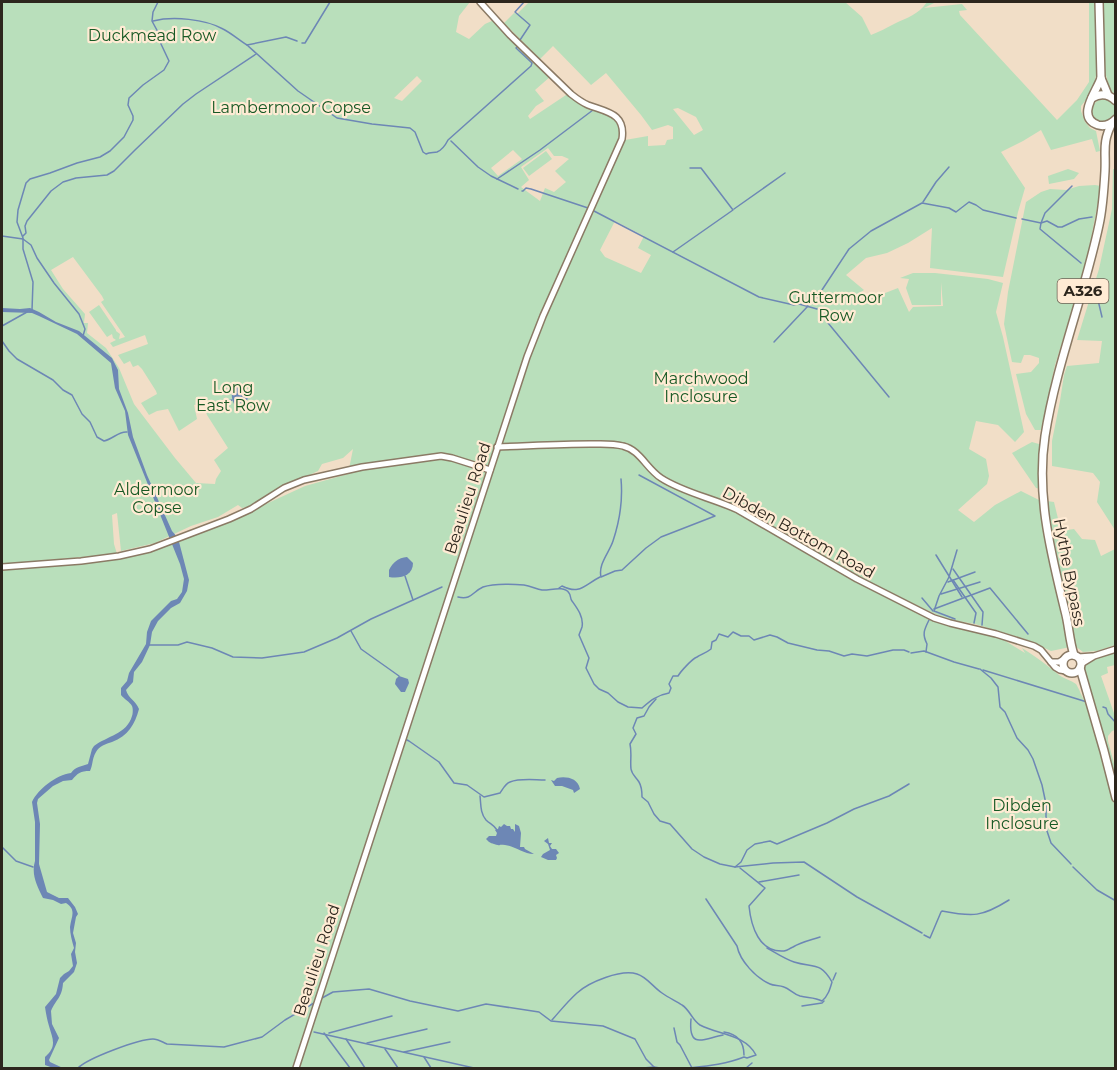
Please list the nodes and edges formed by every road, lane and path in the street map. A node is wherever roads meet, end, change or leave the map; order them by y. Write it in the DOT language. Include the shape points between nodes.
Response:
graph roads {
  1 [pos="480,2"];
  2 [pos="1099,2"];
  3 [pos="1101,78"];
  4 [pos="1108,95"];
  5 [pos="1092,99"];
  6 [pos="1116,101"];
  7 [pos="1114,121"];
  8 [pos="1098,125"];
  9 [pos="1105,141"];
  10 [pos="497,447"];
  11 [pos="490,470"];
  12 [pos="2,567"];
  13 [pos="1070,638"];
  14 [pos="1116,649"];
  15 [pos="1064,658"];
  16 [pos="1078,661"];
  17 [pos="1052,662"];
  18 [pos="1069,672"];
  19 [pos="1086,689"];
  20 [pos="1116,798"];
  21 [pos="296,1068"];
  1 -- 10 [label="street, Beaulieu Road" via="571,94 617,118 623,132 537,330"];
  2 -- 3 [label="main road"];
  3 -- 4 [label="main road"];
  3 -- 5 [label="main road"];
  4 -- 5 [label="main road"];
  4 -- 6 [label="main road"];
  5 -- 8 [label="main road" via="1087,113"];
  7 -- 8 [label="main road"];
  7 -- 9 [label="main road, A326"];
  8 -- 9 [label="main road, A326"];
  9 -- 13 [label="main road, Hythe Bypass / A326" via="1102,211 1045,439 1047,536"];
  10 -- 11 [label="street, Beaulieu Road"];
  10 -- 17 [label="street, Dibden Bottom Road" via="605,444 631,448 652,471 670,483 738,510 875,589 934,618 1034,646"];
  11 -- 12 [label="street" via="435,456 320,475 285,488 229,519 150,549 81,561"];
  11 -- 21 [label="street, Beaulieu Road"];
  13 -- 15 [label="main road, Hythe Bypass / A326"];
  13 -- 16 [label="main road, Hythe Bypass / A326"];
  14 -- 16 [label="street"];
  15 -- 16 [label="main road" via="1069,655"];
  15 -- 17 [label="street"];
  15 -- 18 [label="main road"];
  16 -- 18 [label="main road" via="1076,672"];
  16 -- 19 [label="main road, Hythe Bypass / A326"];
  17 -- 18 [label="street, Dibden Bottom Road"];
  18 -- 19 [label="main road, Hythe Bypass / A326"];
  19 -- 20 [label="main road, Hythe Bypass / A326"];
}
